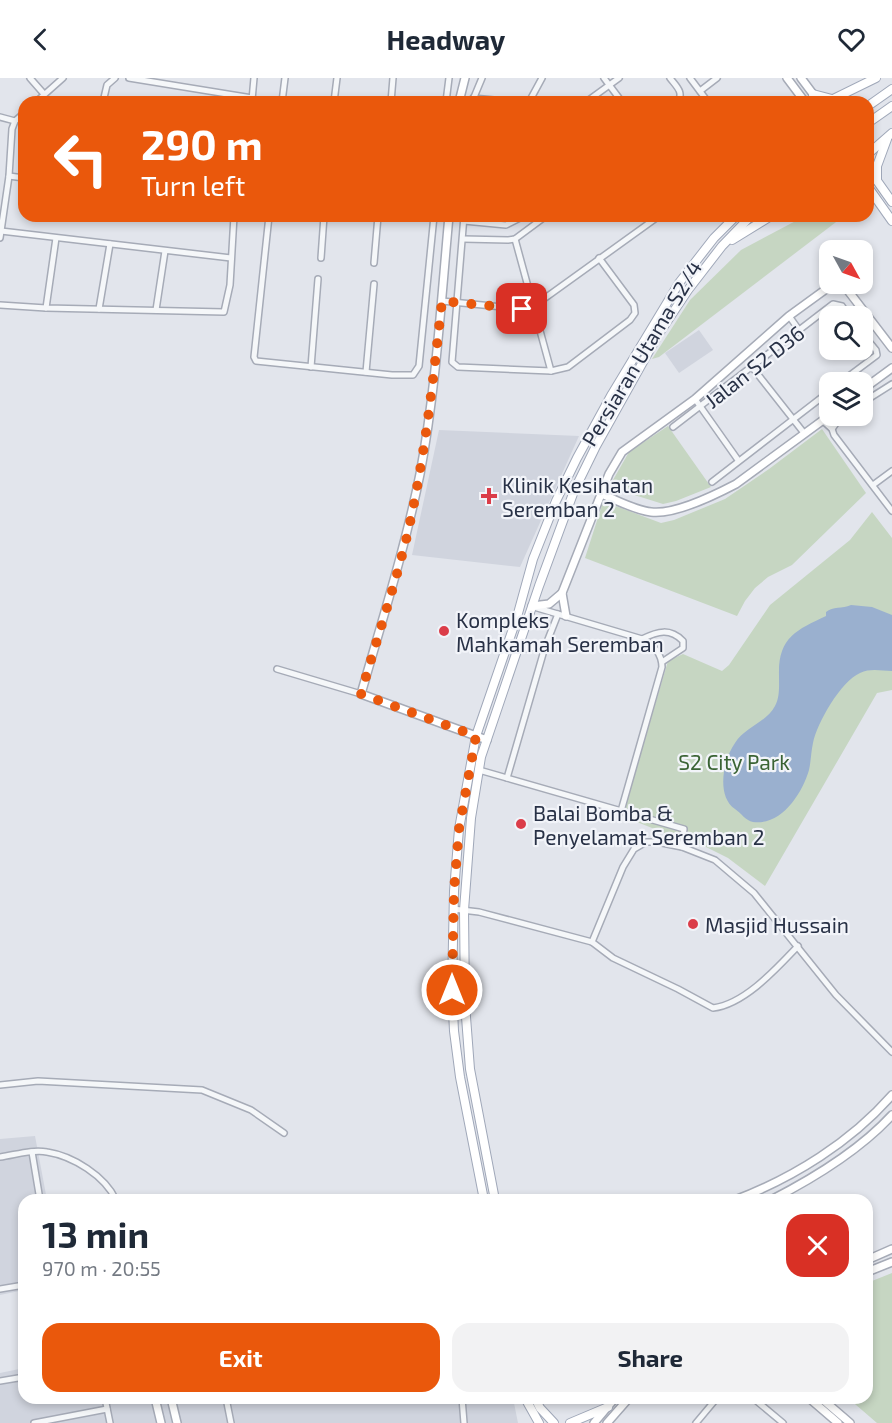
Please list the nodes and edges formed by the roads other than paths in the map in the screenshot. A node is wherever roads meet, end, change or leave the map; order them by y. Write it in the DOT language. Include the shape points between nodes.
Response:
graph roads {
  1 [pos="30,78"];
  2 [pos="63,78"];
  3 [pos="115,78"];
  4 [pos="129,78"];
  5 [pos="254,78"];
  6 [pos="285,78"];
  7 [pos="337,78"];
  8 [pos="393,78"];
  9 [pos="449,78"];
  10 [pos="465,78"];
  11 [pos="482,78"];
  12 [pos="542,78"];
  13 [pos="603,78"];
  14 [pos="619,78"];
  15 [pos="670,78"];
  16 [pos="690,78"];
  17 [pos="717,78"];
  18 [pos="787,78"];
  19 [pos="801,78"];
  20 [pos="876,78"];
  21 [pos="146,79"];
  22 [pos="609,85"];
  23 [pos="892,89"];
  24 [pos="700,91"];
  25 [pos="44,94"];
  26 [pos="813,94"];
  27 [pos="105,96"];
  28 [pos="232,96"];
  29 [pos="252,96"];
  30 [pos="283,96"];
  31 [pos="335,96"];
  32 [pos="391,96"];
  33 [pos="447,96"];
  34 [pos="460,96"];
  35 [pos="475,96"];
  36 [pos="532,96"];
  37 [pos="594,96"];
  38 [pos="617,96"];
  39 [pos="680,96"];
  40 [pos="702,96"];
  41 [pos="800,96"];
  42 [pos="818,96"];
  43 [pos="839,96"];
  44 [pos="874,102"];
  45 [pos="892,106"];
  46 [pos="0,117"];
  47 [pos="18,118"];
  48 [pos="874,119"];
  49 [pos="15,121"];
  50 [pos="890,136"];
  51 [pos="874,149"];
  52 [pos="9,176"];
  53 [pos="874,176"];
  54 [pos="18,177"];
  55 [pos="877,180"];
  56 [pos="874,195"];
  57 [pos="892,202"];
  58 [pos="892,221"];
  59 [pos="234,222"];
  60 [pos="268,222"];
  61 [pos="324,222"];
  62 [pos="377,222"];
  63 [pos="433,222"];
  64 [pos="449,222"];
  65 [pos="464,222"];
  66 [pos="485,222"];
  67 [pos="511,222"];
  68 [pos="538,222"];
  69 [pos="650,222"];
  70 [pos="724,222"];
  71 [pos="730,222"];
  72 [pos="745,222"];
  73 [pos="761,222"];
  74 [pos="1,234"];
  75 [pos="56,238"];
  76 [pos="714,238"];
  77 [pos="463,239"];
  78 [pos="515,239"];
  79 [pos="110,244"];
  80 [pos="722,246"];
  81 [pos="165,250"];
  82 [pos="231,258"];
  83 [pos="321,258"];
  84 [pos="599,258"];
  85 [pos="374,263"];
  86 [pos="318,279"];
  87 [pos="374,284"];
  88 [pos="819,294"];
  89 [pos="851,294"];
  90 [pos="442,301"];
  91 [pos="456,302"];
  92 [pos="0,305"];
  93 [pos="534,306"];
  94 [pos="46,308"];
  95 [pos="99,309"];
  96 [pos="156,310"];
  97 [pos="819,315"];
  98 [pos="789,316"];
  99 [pos="799,330"];
  100 [pos="873,346"];
  101 [pos="892,348"];
  102 [pos="873,359"];
  103 [pos="871,360"];
  104 [pos="311,367"];
  105 [pos="752,367"];
  106 [pos="892,368"];
  107 [pos="551,371"];
  108 [pos="366,372"];
  109 [pos="855,372"];
  110 [pos="873,382"];
  111 [pos="892,384"];
  112 [pos="873,396"];
  113 [pos="695,399"];
  114 [pos="819,400"];
  115 [pos="700,408"];
  116 [pos="794,418"];
  117 [pos="819,422"];
  118 [pos="829,426"];
  119 [pos="834,426"];
  120 [pos="673,427"];
  121 [pos="832,429"];
  122 [pos="804,433"];
  123 [pos="738,460"];
  124 [pos="892,471"];
  125 [pos="711,482"];
  126 [pos="873,485"];
  127 [pos="601,494"];
  128 [pos="892,511"];
  129 [pos="562,593"];
  130 [pos="532,606"];
  131 [pos="562,615"];
  132 [pos="517,617"];
  133 [pos="642,639"];
  134 [pos="545,647"];
  135 [pos="519,649"];
  136 [pos="662,662"];
  137 [pos="277,669"];
  138 [pos="361,694"];
  139 [pos="476,736"];
  140 [pos="487,740"];
  141 [pos="479,770"];
  142 [pos="507,778"];
  143 [pos="621,811"];
  144 [pos="460,817"];
  145 [pos="471,818"];
  146 [pos="682,847"];
  147 [pos="453,909"];
  148 [pos="464,910"];
  149 [pos="592,942"];
  150 [pos="798,946"];
  151 [pos="879,1038"];
  152 [pos="892,1047"];
  153 [pos="892,1052"];
  154 [pos="0,1085"];
  155 [pos="892,1095"];
  156 [pos="892,1115"];
  157 [pos="284,1133"];
  158 [pos="32,1152"];
  159 [pos="0,1157"];
  160 [pos="39,1194"];
  161 [pos="112,1194"];
  162 [pos="482,1194"];
  163 [pos="494,1194"];
  164 [pos="748,1194"];
  165 [pos="782,1194"];
  166 [pos="890,1250"];
  167 [pos="873,1257"];
  168 [pos="892,1261"];
  169 [pos="873,1269"];
  170 [pos="18,1286"];
  171 [pos="0,1289"];
  172 [pos="18,1378"];
  173 [pos="0,1381"];
  174 [pos="107,1404"];
  175 [pos="156,1404"];
  176 [pos="172,1404"];
  177 [pos="227,1404"];
  178 [pos="462,1404"];
  179 [pos="528,1404"];
  180 [pos="538,1404"];
  181 [pos="610,1404"];
  182 [pos="624,1404"];
  183 [pos="713,1404"];
  184 [pos="760,1404"];
  185 [pos="816,1404"];
  186 [pos="828,1404"];
  187 [pos="608,1407"];
  188 [pos="108,1409"];
  189 [pos="700,1422"];
  190 [pos="34,1423"];
  191 [pos="110,1423"];
  192 [pos="161,1423"];
  193 [pos="177,1423"];
  194 [pos="231,1423"];
  195 [pos="464,1423"];
  196 [pos="539,1423"];
  197 [pos="554,1423"];
  198 [pos="570,1423"];
  199 [pos="594,1423"];
  200 [pos="608,1423"];
  201 [pos="783,1423"];
  202 [pos="838,1423"];
  203 [pos="850,1423"];
  1 -- 25 [label="street"];
  2 -- 25 [label="street"];
  3 -- 27 [label="street" via="107,85"];
  4 -- 21 [label="street"];
  5 -- 29 [label="street"];
  6 -- 30 [label="street"];
  7 -- 31 [label="street"];
  8 -- 32 [label="street"];
  9 -- 33 [label="street"];
  10 -- 34 [label="street"];
  11 -- 35 [label="street"];
  12 -- 36 [label="street"];
  13 -- 22 [label="street"];
  14 -- 22 [label="street"];
  15 -- 39 [label="street"];
  16 -- 24 [label="street"];
  17 -- 24 [label="street"];
  18 -- 41 [label="street"];
  19 -- 26 [label="street"];
  20 -- 43 [label="main road"];
  21 -- 28 [label="street"];
  22 -- 37 [label="street"];
  22 -- 38 [label="street"];
  23 -- 44 [label="main road"];
  24 -- 40 [label="street"];
  26 -- 42 [label="main road"];
  45 -- 48 [label="main road"];
  46 -- 49 [label="street"];
  47 -- 49 [label="street"];
  49 -- 52 [label="street"];
  50 -- 51 [label="main road"];
  50 -- 55 [label="main road" via="877,166"];
  52 -- 54 [label="street"];
  52 -- 74 [label="street"];
  53 -- 55 [label="main road"];
  55 -- 57 [label="main road"];
  56 -- 58 [label="main road"];
  59 -- 82 [label="street"];
  60 -- 104 [label="street" via="254,357 256,361"];
  61 -- 83 [label="street"];
  62 -- 85 [label="street"];
  63 -- 108 [label="street" via="416,373"];
  64 -- 90 [label="street"];
  65 -- 77 [label="street"];
  66 -- 67 [label="street"];
  68 -- 78 [label="street"];
  69 -- 84 [label="street"];
  70 -- 76 [label="main road"];
  71 -- 76 [label="main road, Persiaran Utama S2/4"];
  72 -- 80 [label="main road, Persiaran Utama S2/4"];
  73 -- 80 [label="main road"];
  74 -- 75 [label="street"];
  75 -- 79 [label="street"];
  75 -- 94 [label="street"];
  76 -- 132 [label="main road, Persiaran Utama S2/4" via="680,283 577,458 533,559"];
  77 -- 78 [label="street"];
  77 -- 91 [label="street"];
  78 -- 93 [label="street"];
  79 -- 81 [label="street"];
  79 -- 95 [label="street"];
  80 -- 130 [label="main road, Persiaran Utama S2/4" via="658,335 596,446 574,491"];
  81 -- 82 [label="street"];
  81 -- 96 [label="street"];
  82 -- 96 [label="street" via="224,312"];
  84 -- 93 [label="street"];
  84 -- 107 [label="street" via="634,305 635,313 568,367"];
  86 -- 104 [label="street"];
  87 -- 108 [label="street"];
  88 -- 98 [label="street"];
  89 -- 101 [label="street"];
  90 -- 91 [label="street"];
  90 -- 138 [label="street" via="420,473"];
  91 -- 93 [label="street" via="522,309"];
  91 -- 107 [label="street" via="453,365"];
  92 -- 94 [label="street"];
  93 -- 107 [label="street"];
  94 -- 95 [label="street"];
  95 -- 96 [label="street"];
  97 -- 99 [label="street, Jalan S2 D36"];
  98 -- 99 [label="street"];
  98 -- 113 [label="street"];
  99 -- 105 [label="street, Jalan S2 D36"];
  100 -- 102 [label="street" via="877,356"];
  103 -- 109 [label="street"];
  104 -- 108 [label="street"];
  105 -- 115 [label="street, Jalan S2 D36"];
  105 -- 116 [label="street"];
  106 -- 110 [label="street"];
  111 -- 112 [label="street"];
  113 -- 115 [label="street"];
  113 -- 127 [label="street" via="622,452"];
  114 -- 116 [label="street"];
  115 -- 120 [label="street, Jalan S2 D36"];
  115 -- 123 [label="street"];
  116 -- 122 [label="street"];
  116 -- 123 [label="street"];
  117 -- 122 [label="street"];
  118 -- 121 [label="street"];
  119 -- 121 [label="street"];
  121 -- 126 [label="street"];
  122 -- 127 [label="street" via="736,484 670,510 648,512"];
  123 -- 125 [label="street"];
  124 -- 126 [label="street"];
  126 -- 128 [label="street"];
  127 -- 129 [label="street"];
  129 -- 130 [label="street" via="552,603"];
  129 -- 131 [label="street"];
  130 -- 131 [label="street"];
  130 -- 132 [label="main road"];
  130 -- 135 [label="main road, Persiaran Utama S2/4"];
  131 -- 133 [label="street"];
  131 -- 134 [label="street"];
  132 -- 139 [label="main road, Persiaran Utama S2/4"];
  133 -- 136 [label="street" via="658,652"];
  133 -- 136 [label="street" via="667,631 683,641 683,648"];
  134 -- 135 [label="main road"];
  134 -- 142 [label="street"];
  135 -- 140 [label="main road, Persiaran Utama S2/4"];
  136 -- 143 [label="street"];
  137 -- 138 [label="street"];
  138 -- 139 [label="street"];
  139 -- 140 [label="street"];
  139 -- 144 [label="main road, Persiaran Utama S2/4"];
  140 -- 141 [label="main road, Persiaran Utama S2/4"];
  141 -- 142 [label="street"];
  141 -- 145 [label="main road, Persiaran Utama S2/4"];
  142 -- 143 [label="street"];
  143 -- 146 [label="street" via="684,829"];
  144 -- 145 [label="main road"];
  144 -- 147 [label="main road, Persiaran Utama S2/4"];
  145 -- 148 [label="main road, Persiaran Utama S2/4"];
  146 -- 149 [label="street" via="657,842 634,849"];
  146 -- 150 [label="street" via="722,865 753,893"];
  147 -- 148 [label="street"];
  147 -- 162 [label="main road, Persiaran Utama S2/4" via="454,1031"];
  148 -- 149 [label="street"];
  148 -- 163 [label="main road, Persiaran Utama S2/4" via="470,1069"];
  149 -- 150 [label="street" via="613,958 713,1008 732,1004 771,974"];
  150 -- 151 [label="street" via="836,995"];
  151 -- 152 [label="street"];
  151 -- 153 [label="street"];
  154 -- 157 [label="street" via="38,1081 202,1090 251,1110"];
  155 -- 164 [label="street" via="852,1134 777,1181"];
  156 -- 165 [label="street" via="861,1144"];
  158 -- 159 [label="street"];
  158 -- 160 [label="street"];
  158 -- 161 [label="street" via="46,1151 78,1163"];
  166 -- 167 [label="street"];
  166 -- 168 [label="street"];
  168 -- 169 [label="street"];
  170 -- 171 [label="street"];
  172 -- 173 [label="street"];
  174 -- 188 [label="street"];
  175 -- 192 [label="street"];
  176 -- 193 [label="street"];
  177 -- 194 [label="street"];
  178 -- 195 [label="street"];
  179 -- 196 [label="main road"];
  180 -- 197 [label="main road"];
  181 -- 187 [label="street"];
  182 -- 200 [label="street"];
  183 -- 189 [label="street"];
  184 -- 201 [label="street"];
  185 -- 202 [label="street"];
  186 -- 203 [label="street"];
  187 -- 198 [label="main road"];
  187 -- 199 [label="street"];
  188 -- 190 [label="street"];
  188 -- 191 [label="street"];
}
